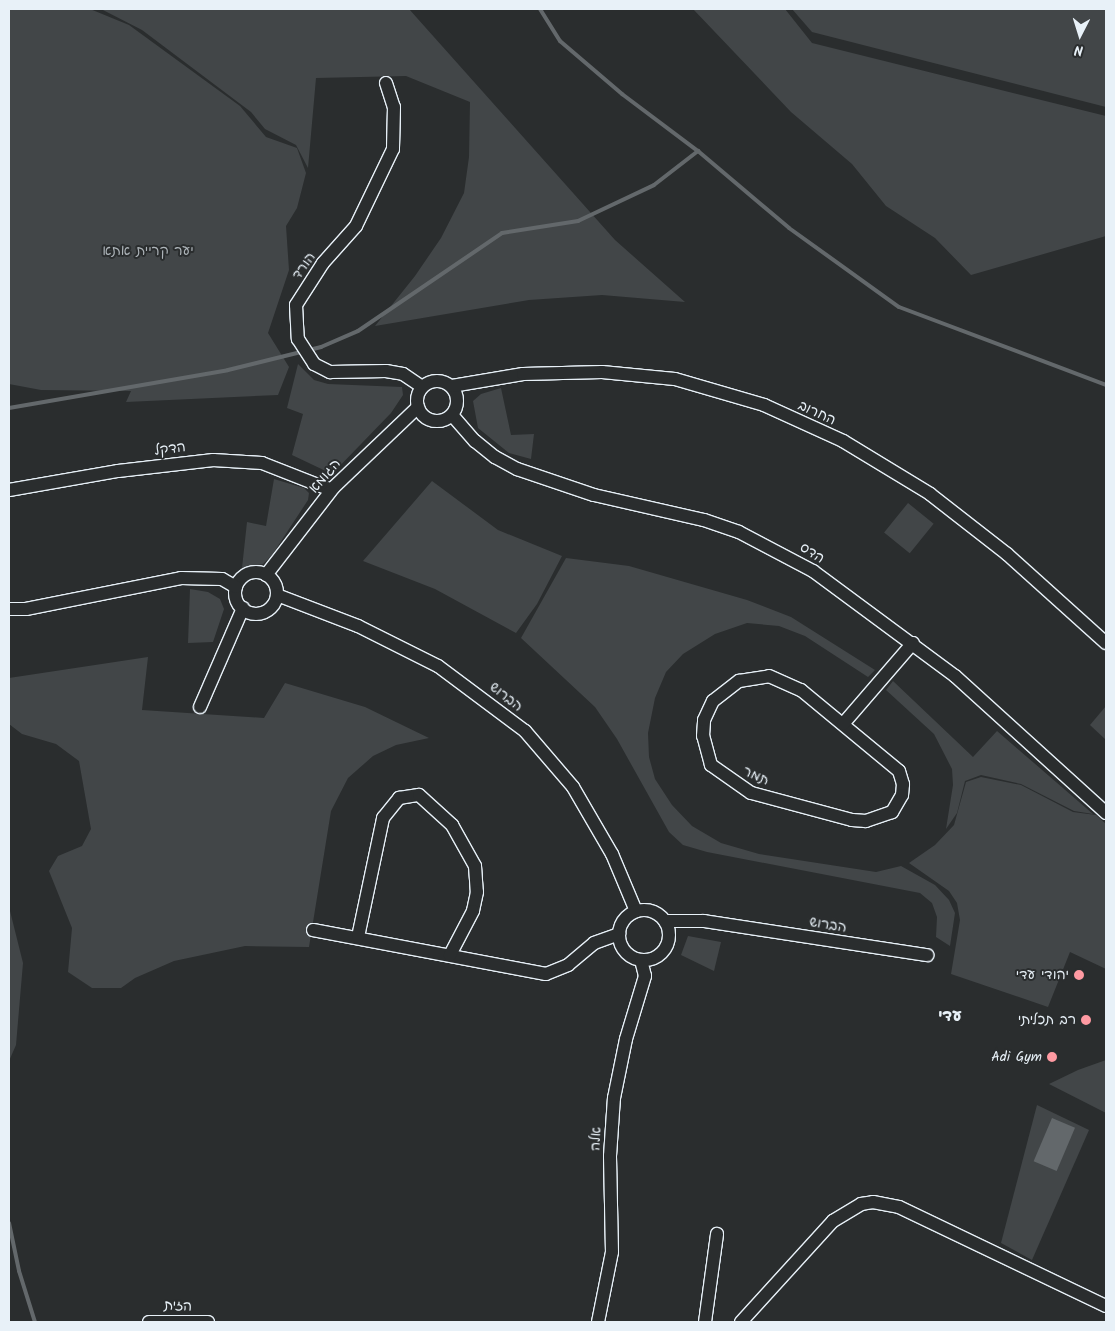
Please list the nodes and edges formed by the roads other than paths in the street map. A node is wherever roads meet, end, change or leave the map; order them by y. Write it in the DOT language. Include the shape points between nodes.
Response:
graph roads {
  1 [pos="386,83"];
  2 [pos="452,386"];
  3 [pos="422,387"];
  4 [pos="418,407"];
  5 [pos="452,415"];
  6 [pos="9,490"];
  7 [pos="331,490"];
  8 [pos="266,575"];
  9 [pos="236,587"];
  10 [pos="277,595"];
  11 [pos="243,608"];
  12 [pos="9,609"];
  13 [pos="913,643"];
  14 [pos="1106,643"];
  15 [pos="200,708"];
  16 [pos="843,724"];
  17 [pos="1106,813"];
  18 [pos="636,911"];
  19 [pos="665,921"];
  20 [pos="314,930"];
  21 [pos="618,934"];
  22 [pos="358,937"];
  23 [pos="450,954"];
  24 [pos="927,955"];
  25 [pos="641,960"];
  26 [pos="717,1234"];
  27 [pos="1106,1306"];
  28 [pos="149,1322"];
  29 [pos="208,1322"];
  30 [pos="598,1322"];
  31 [pos="705,1322"];
  32 [pos="741,1322"];
  1 -- 3 [label="street, הורד" via="394,107 393,149 356,226 323,264 296,305 298,339 314,364 330,372 386,371 403,374"];
  2 -- 3 [label="street" via="440,380"];
  2 -- 5 [label="street" via="458,404"];
  2 -- 14 [label="street, החרוב" via="523,374 602,372 676,380 764,405 851,445 930,494 1007,554"];
  3 -- 4 [label="street" via="417,397"];
  4 -- 5 [label="street" via="433,421"];
  4 -- 7 [label="street, הגומא"];
  5 -- 13 [label="street, הדס" via="488,452 517,469 594,495 704,520 777,550 813,571"];
  6 -- 7 [label="street, הדקל" via="118,471 214,460 262,463"];
  7 -- 8 [label="street, הגומא"];
  8 -- 9 [label="street" via="248,574"];
  8 -- 10 [label="street" via="275,583"];
  9 -- 11 [label="street" via="236,599"];
  9 -- 12 [label="street" via="222,579 181,578 26,609"];
  10 -- 11 [label="street" via="271,607 260,613"];
  10 -- 18 [label="street, הברוש" via="358,626 438,666 525,731 573,787 612,854"];
  11 -- 15 [label="street"];
  13 -- 16 [label="street"];
  13 -- 17 [label="street, הדס" via="955,676"];
  16 -- 16 [label="street, תמר" via="785,681 754,676 739,681 714,701 704,720 705,752 711,765 721,774 751,793 852,820 880,818 898,806 903,784 899,771"];
  18 -- 19 [label="street" via="653,911"];
  18 -- 21 [label="street" via="625,918"];
  19 -- 24 [label="street, הברוש" via="704,921"];
  19 -- 25 [label="street" via="669,938 666,947 650,960"];
  20 -- 22 [label="street"];
  21 -- 23 [label="street" via="594,943 568,965 546,974 522,972"];
  21 -- 25 [label="street" via="625,952"];
  22 -- 23 [label="street"];
  22 -- 23 [label="street" via="383,818 399,798 419,795 452,825 475,866 477,892 473,911"];
  25 -- 30 [label="street, אלה" via="645,976 626,1039 614,1098 610,1156 612,1252"];
  26 -- 31 [label="street"];
  27 -- 32 [label="street" via="899,1206 873,1202 861,1204 833,1221"];
  28 -- 29 [label="street, הזית"];
}
